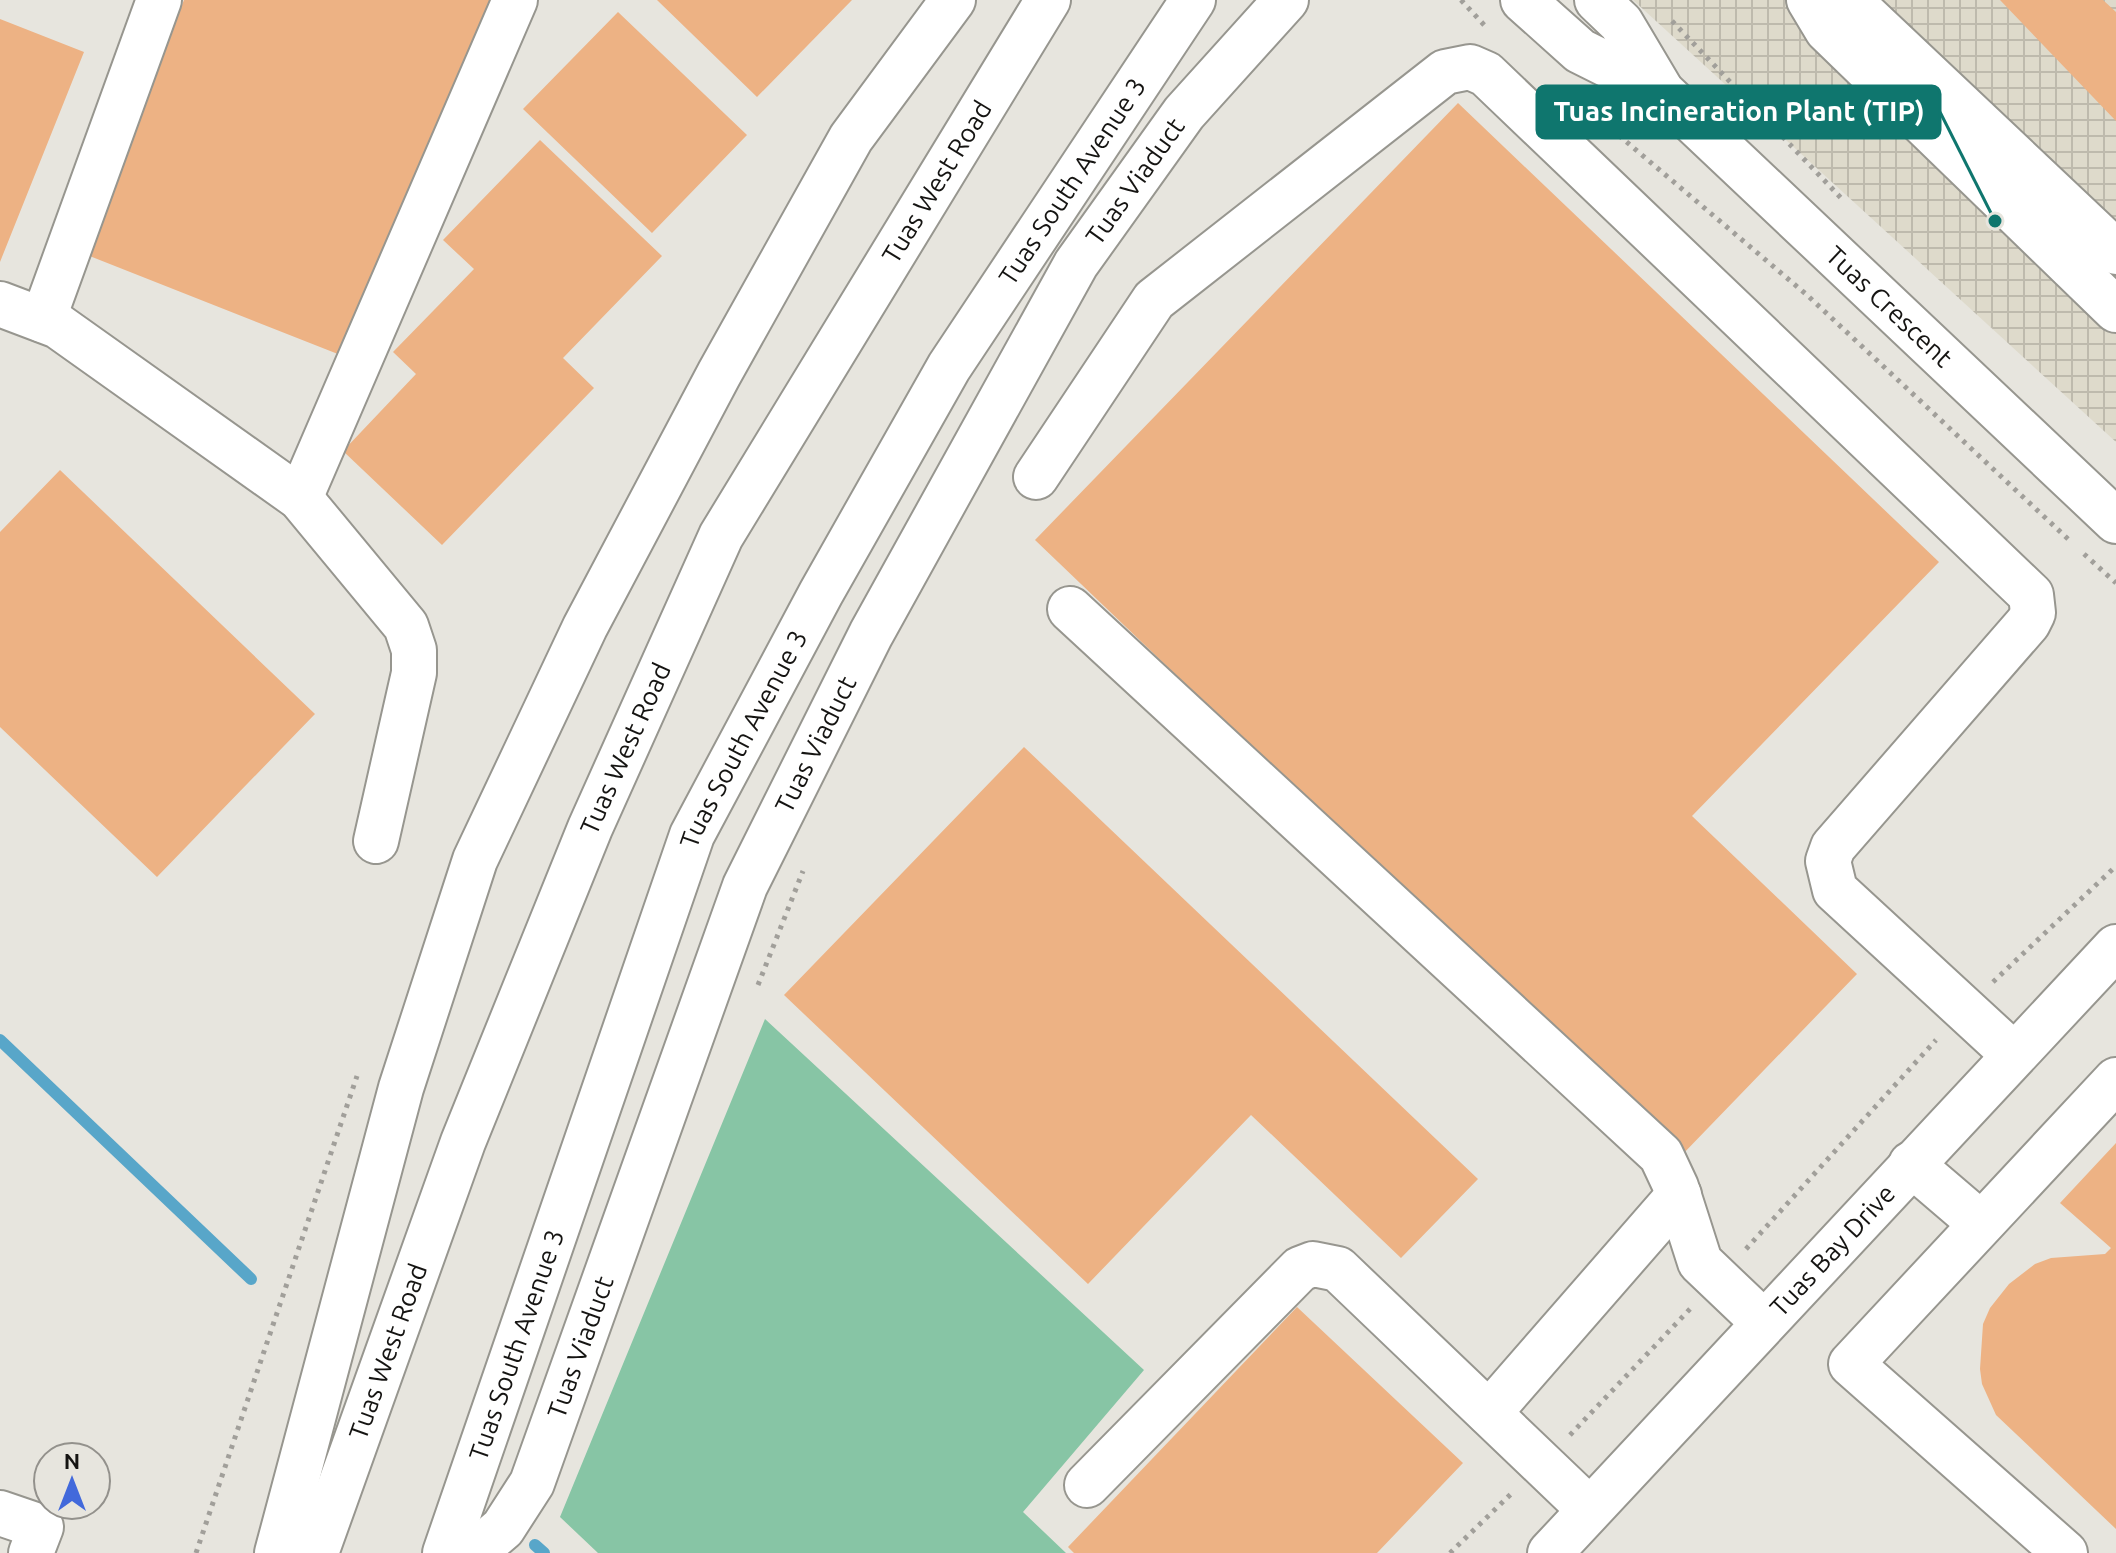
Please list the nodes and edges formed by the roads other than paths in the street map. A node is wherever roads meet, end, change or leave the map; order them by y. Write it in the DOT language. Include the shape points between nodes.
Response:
graph roads {
  1 [pos="159,0"];
  2 [pos="515,0"];
  3 [pos="953,0"];
  4 [pos="1048,0"];
  5 [pos="1193,0"];
  6 [pos="1286,0"];
  7 [pos="1523,0"];
  8 [pos="1597,0"];
  9 [pos="1809,0"];
  10 [pos="1849,0"];
  11 [pos="1662,92"];
  12 [pos="2116,252"];
  13 [pos="0,304"];
  14 [pos="2116,310"];
  15 [pos="43,320"];
  16 [pos="1036,477"];
  17 [pos="300,498"];
  18 [pos="2116,521"];
  19 [pos="1070,609"];
  20 [pos="376,841"];
  21 [pos="2116,947"];
  22 [pos="2013,1054"];
  23 [pos="2116,1080"];
  24 [pos="1911,1164"];
  25 [pos="1679,1195"];
  26 [pos="1980,1223"];
  27 [pos="1763,1322"];
  28 [pos="1489,1413"];
  29 [pos="1087,1485"];
  30 [pos="1589,1509"];
  31 [pos="0,1513"];
  32 [pos="465,1552"];
  33 [pos="31,1553"];
  34 [pos="277,1553"];
  35 [pos="316,1553"];
  36 [pos="1550,1553"];
  37 [pos="2065,1553"];
  1 -- 15 [label="main road"];
  2 -- 17 [label="main road"];
  3 -- 34 [label="main road" via="851,138 719,374 585,627 475,860 401,1088"];
  4 -- 35 [label="main road, Tuas West Road" via="721,536 590,828 463,1142"];
  5 -- 32 [label="main road, Tuas South Avenue 3" via="949,367 692,835"];
  6 -- 32 [label="main road, Tuas Viaduct" via="1184,113 1076,264 871,634 745,886 532,1483 503,1528"];
  7 -- 11 [label="main road, Tuas Crescent" via="1580,51"];
  8 -- 11 [label="main road, Tuas Crescent" via="1621,23"];
  9 -- 14 [label="main road" via="1827,30"];
  10 -- 12 [label="main road"];
  11 -- 18 [label="main road, Tuas Crescent"];
  13 -- 15 [label="main road"];
  15 -- 17 [label="main road"];
  16 -- 22 [label="main road" via="1154,300 1445,72 1470,67 1486,74 2031,595 2028,623 1833,847 1828,861 1835,890"];
  17 -- 20 [label="main road" via="406,626 414,650 414,673"];
  19 -- 25 [label="main road" via="1661,1155"];
  21 -- 22 [label="main road, Tuas Bay Drive"];
  22 -- 24 [label="main road, Tuas Bay Drive"];
  23 -- 26 [label="main road"];
  24 -- 26 [label="main road"];
  24 -- 27 [label="main road, Tuas Bay Drive"];
  25 -- 27 [label="main road" via="1700,1262"];
  25 -- 28 [label="main road"];
  26 -- 37 [label="main road" via="1851,1364"];
  27 -- 30 [label="main road, Tuas Bay Drive"];
  28 -- 29 [label="main road" via="1338,1269 1313,1264 1300,1269"];
  28 -- 30 [label="main road"];
  30 -- 36 [label="main road, Tuas Bay Drive"];
  31 -- 33 [label="main road" via="41,1527"];
}
